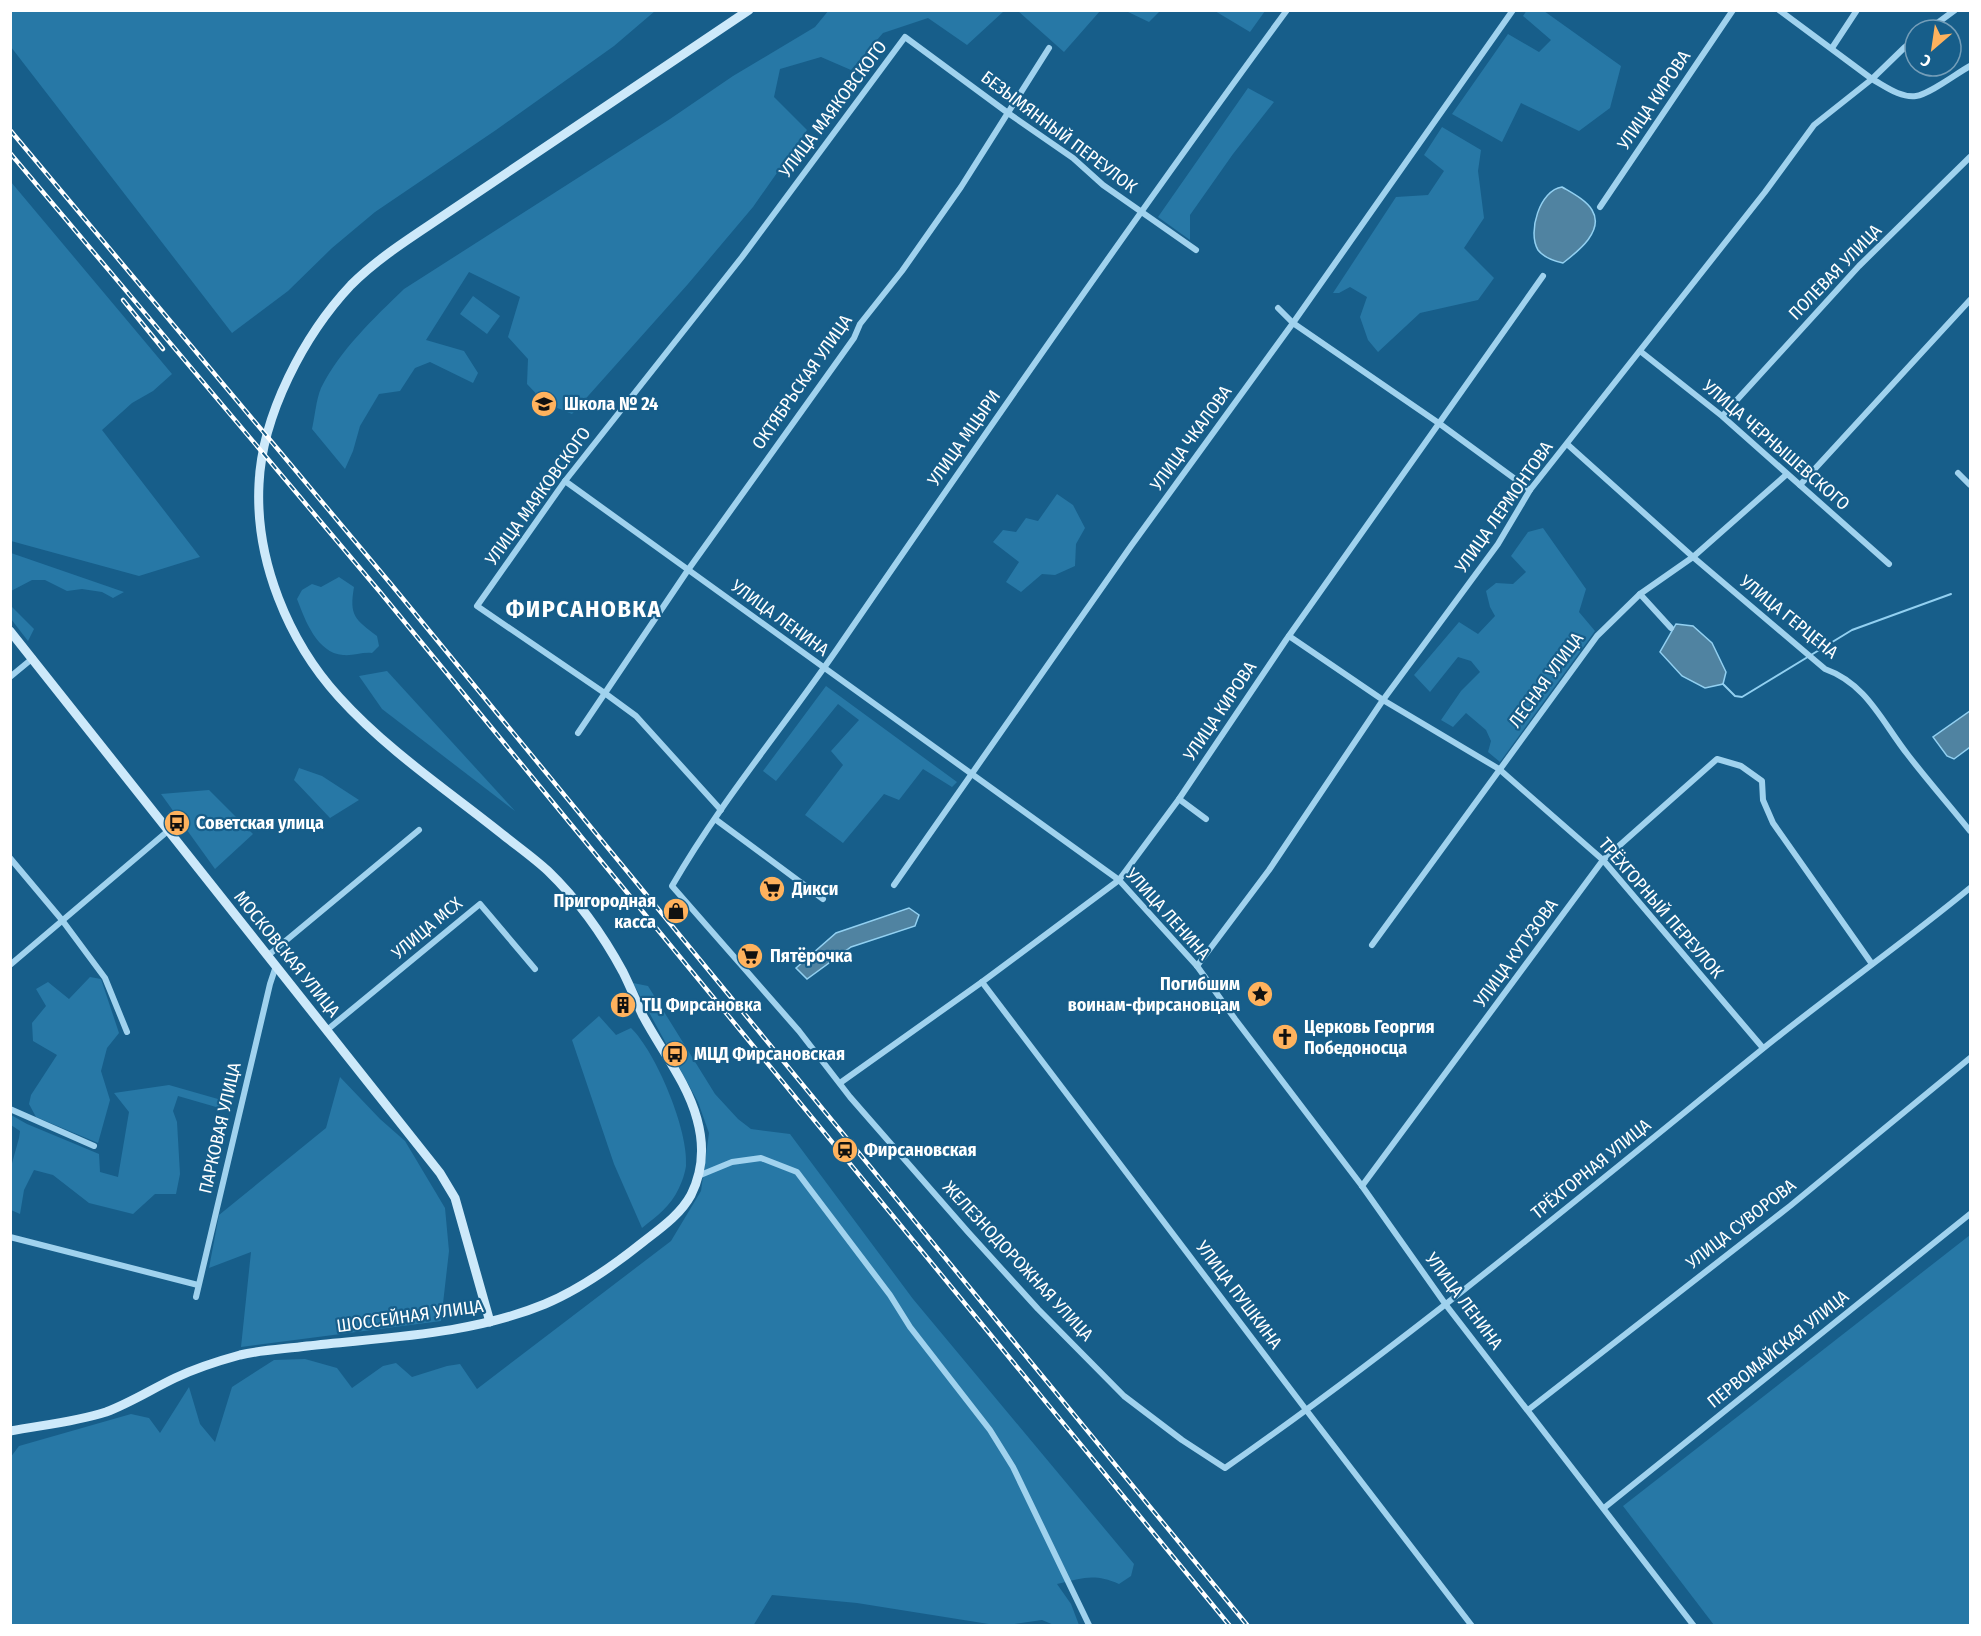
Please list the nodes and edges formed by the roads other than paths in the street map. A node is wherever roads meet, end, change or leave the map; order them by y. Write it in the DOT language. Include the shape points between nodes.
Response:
graph roads {
  1 [pos="749,10"];
  2 [pos="1287,10"];
  3 [pos="1514,10"];
  4 [pos="1733,10"];
  5 [pos="1779,10"];
  6 [pos="1857,10"];
  7 [pos="905,37"];
  8 [pos="1049,48"];
  9 [pos="1832,48"];
  10 [pos="1903,49"];
  11 [pos="1971,66"];
  12 [pos="1872,79"];
  13 [pos="1008,113"];
  14 [pos="1971,157"];
  15 [pos="1600,207"];
  16 [pos="1142,212"];
  17 [pos="1196,250"];
  18 [pos="1543,276"];
  19 [pos="1971,300"];
  20 [pos="1278,308"];
  21 [pos="1293,322"];
  22 [pos="1640,351"];
  23 [pos="1725,413"];
  24 [pos="1440,424"];
  25 [pos="1567,444"];
  26 [pos="1958,473"];
  27 [pos="1787,474"];
  28 [pos="565,481"];
  29 [pos="1800,485"];
  30 [pos="1971,485"];
  31 [pos="1530,490"];
  32 [pos="1693,557"];
  33 [pos="1889,564"];
  34 [pos="688,570"];
  35 [pos="1640,594"];
  36 [pos="1671,628"];
  37 [pos="10,631"];
  38 [pos="1289,636"];
  39 [pos="33,658"];
  40 [pos="824,668"];
  41 [pos="10,677"];
  42 [pos="606,694"];
  43 [pos="1383,700"];
  44 [pos="578,733"];
  45 [pos="1499,769"];
  46 [pos="971,775"];
  47 [pos="1179,799"];
  48 [pos="721,810"];
  49 [pos="715,819"];
  50 [pos="1206,819"];
  51 [pos="169,830"];
  52 [pos="419,830"];
  53 [pos="1971,831"];
  54 [pos="10,858"];
  55 [pos="1603,860"];
  56 [pos="1119,880"];
  57 [pos="894,885"];
  58 [pos="672,886"];
  59 [pos="1971,888"];
  60 [pos="823,899"];
  61 [pos="62,920"];
  62 [pos="1372,945"];
  63 [pos="266,954"];
  64 [pos="1872,964"];
  65 [pos="10,965"];
  66 [pos="276,966"];
  67 [pos="1197,966"];
  68 [pos="535,969"];
  69 [pos="982,982"];
  70 [pos="327,1030"];
  71 [pos="127,1032"];
  72 [pos="1763,1048"];
  73 [pos="1971,1058"];
  74 [pos="840,1083"];
  75 [pos="10,1109"];
  76 [pos="94,1146"];
  77 [pos="698,1176"];
  78 [pos="1362,1186"];
  79 [pos="1971,1214"];
  80 [pos="10,1237"];
  81 [pos="198,1285"];
  82 [pos="196,1297"];
  83 [pos="1446,1305"];
  84 [pos="490,1322"];
  85 [pos="1528,1410"];
  86 [pos="1307,1411"];
  87 [pos="10,1431"];
  88 [pos="1226,1468"];
  89 [pos="1604,1508"];
  90 [pos="1089,1625"];
  91 [pos="1472,1626"];
  92 [pos="1694,1626"];
  1 -- 77 [label="street, ШОССЕЙНАЯ УЛИЦА" via="383,257 353,283 328,312 295,363 273,418 259,481 260,519 268,562 281,606 304,651 367,727 545,868 572,896 621,968 696,1115 702,1159"];
  2 -- 16 [label="street, УЛИЦА МЦЫРИ"];
  3 -- 21 [label="street, УЛИЦА ЧКАЛОВА"];
  4 -- 15 [label="street, УЛИЦА КИРОВА"];
  5 -- 9 [label="street"];
  6 -- 9 [label="street"];
  7 -- 13 [label="street, БЕЗЫМЯННЫЙ ПЕРЕУЛОК"];
  7 -- 28 [label="street, УЛИЦА МАЯКОВСКОГО" via="742,256"];
  8 -- 13 [label="street, ОКТЯБРЬСКАЯ УЛИЦА"];
  9 -- 12 [label="street"];
  10 -- 12 [label="street, УЛИЦА ЛЕРМОНТОВА"];
  11 -- 12 [label="street" via="1917,96 1888,89"];
  12 -- 22 [label="street, УЛИЦА ЛЕРМОНТОВА" via="1814,125"];
  13 -- 16 [label="street, БЕЗЫМЯННЫЙ ПЕРЕУЛОК"];
  13 -- 34 [label="street, ОКТЯБРЬСКАЯ УЛИЦА" via="962,187 860,324 854,338"];
  14 -- 23 [label="street, ПОЛЕВАЯ УЛИЦА" via="1859,266"];
  16 -- 17 [label="street, БЕЗЫМЯННЫЙ ПЕРЕУЛОК"];
  16 -- 40 [label="street, УЛИЦА МЦЫРИ"];
  18 -- 24 [label="street, УЛИЦА КИРОВА"];
  19 -- 29 [label="street"];
  20 -- 21 [label="street"];
  21 -- 24 [label="street"];
  21 -- 46 [label="street, УЛИЦА ЧКАЛОВА"];
  22 -- 25 [label="street, УЛИЦА ЛЕРМОНТОВА"];
  22 -- 27 [label="street, УЛИЦА ЧЕРНЫШЕВСКОГО"];
  24 -- 31 [label="street"];
  24 -- 38 [label="street, УЛИЦА КИРОВА"];
  25 -- 31 [label="street, УЛИЦА ЛЕРМОНТОВА"];
  25 -- 32 [label="street, УЛИЦА ГЕРЦЕНА"];
  26 -- 30 [label="street"];
  27 -- 29 [label="street, УЛИЦА ЧЕРНЫШЕВСКОГО"];
  27 -- 32 [label="street, ЛЕСНАЯ УЛИЦА"];
  28 -- 34 [label="street, УЛИЦА ЛЕНИНА"];
  28 -- 42 [label="street, УЛИЦА МАЯКОВСКОГО" via="477,606"];
  29 -- 33 [label="street, УЛИЦА ЧЕРНЫШЕВСКОГО"];
  31 -- 43 [label="street, УЛИЦА ЛЕРМОНТОВА" via="1498,544"];
  32 -- 35 [label="street, ЛЕСНАЯ УЛИЦА"];
  32 -- 53 [label="street, УЛИЦА ГЕРЦЕНА" via="1825,669 1864,694 1906,753"];
  34 -- 40 [label="street, УЛИЦА ЛЕНИНА"];
  34 -- 42 [label="street, ОКТЯБРЬСКАЯ УЛИЦА"];
  35 -- 36 [label="street"];
  35 -- 45 [label="street, ЛЕСНАЯ УЛИЦА" via="1597,636"];
  37 -- 39 [label="street, МОСКОВСКАЯ УЛИЦА"];
  38 -- 43 [label="street, ТРЁХГОРНЫЙ ПЕРЕУЛОК"];
  38 -- 47 [label="street, УЛИЦА КИРОВА"];
  39 -- 41 [label="street"];
  39 -- 51 [label="street, МОСКОВСКАЯ УЛИЦА"];
  40 -- 46 [label="street, УЛИЦА ЛЕНИНА"];
  40 -- 48 [label="street, УЛИЦА МЦЫРИ"];
  42 -- 44 [label="street, ОКТЯБРЬСКАЯ УЛИЦА"];
  42 -- 48 [label="street, УЛИЦА МАЯКОВСКОГО" via="636,716"];
  43 -- 45 [label="street, ТРЁХГОРНЫЙ ПЕРЕУЛОК"];
  43 -- 67 [label="street, УЛИЦА ЛЕРМОНТОВА" via="1269,870"];
  45 -- 55 [label="street, ТРЁХГОРНЫЙ ПЕРЕУЛОК"];
  45 -- 62 [label="street, ЛЕСНАЯ УЛИЦА"];
  46 -- 56 [label="street, УЛИЦА ЛЕНИНА"];
  46 -- 57 [label="street, УЛИЦА ЧКАЛОВА"];
  47 -- 50 [label="street"];
  47 -- 56 [label="street, УЛИЦА КИРОВА"];
  48 -- 49 [label="street, УЛИЦА МЦЫРИ"];
  49 -- 58 [label="street, УЛИЦА МЦЫРИ"];
  49 -- 60 [label="street"];
  51 -- 61 [label="street"];
  51 -- 63 [label="street, МОСКОВСКАЯ УЛИЦА"];
  52 -- 63 [label="street"];
  54 -- 61 [label="street"];
  55 -- 64 [label="street, УЛИЦА КУТУЗОВА" via="1717,759 1741,766 1762,781 1763,800 1773,823"];
  55 -- 72 [label="street, ТРЁХГОРНЫЙ ПЕРЕУЛОК"];
  55 -- 78 [label="street, УЛИЦА КУТУЗОВА"];
  56 -- 67 [label="street, УЛИЦА ЛЕНИНА"];
  56 -- 69 [label="street, УЛИЦА КИРОВА"];
  58 -- 74 [label="street, ЖЕЛЕЗНОДОРОЖНАЯ УЛИЦА"];
  59 -- 64 [label="street, ТРЁХГОРНАЯ УЛИЦА"];
  61 -- 65 [label="street"];
  61 -- 71 [label="street" via="105,978"];
  63 -- 66 [label="street, МОСКОВСКАЯ УЛИЦА"];
  64 -- 72 [label="street, ТРЁХГОРНАЯ УЛИЦА"];
  66 -- 70 [label="street, МОСКОВСКАЯ УЛИЦА"];
  66 -- 81 [label="street, ПАРКОВАЯ УЛИЦА"];
  67 -- 78 [label="street, УЛИЦА ЛЕНИНА"];
  68 -- 70 [label="street, УЛИЦА МСХ" via="480,904"];
  69 -- 74 [label="street, УЛИЦА КИРОВА"];
  69 -- 86 [label="street, УЛИЦА ПУШКИНА"];
  70 -- 84 [label="street, МОСКОВСКАЯ УЛИЦА" via="440,1173 455,1198"];
  72 -- 83 [label="street, ТРЁХГОРНАЯ УЛИЦА"];
  73 -- 85 [label="street, УЛИЦА СУВОРОВА" via="1790,1206"];
  74 -- 88 [label="street, ЖЕЛЕЗНОДОРОЖНАЯ УЛИЦА" via="968,1232 1124,1396"];
  75 -- 76 [label="street"];
  77 -- 84 [label="street, ШОССЕЙНАЯ УЛИЦА" via="690,1198 667,1224 614,1266 548,1303"];
  77 -- 90 [label="street" via="732,1162 761,1158 797,1172 990,1430 1013,1467"];
  78 -- 83 [label="street, УЛИЦА ЛЕНИНА"];
  79 -- 89 [label="street, ПЕРВОМАЙСКАЯ УЛИЦА"];
  80 -- 81 [label="street"];
  81 -- 82 [label="street, ПАРКОВАЯ УЛИЦА"];
  83 -- 85 [label="street, УЛИЦА ЛЕНИНА"];
  83 -- 86 [label="street, ТРЁХГОРНАЯ УЛИЦА"];
  84 -- 87 [label="street, ШОССЕЙНАЯ УЛИЦА" via="244,1354 173,1379 105,1412"];
  85 -- 89 [label="street, УЛИЦА ЛЕНИНА"];
  86 -- 88 [label="street, ТРЁХГОРНАЯ УЛИЦА"];
  86 -- 91 [label="street, УЛИЦА ПУШКИНА"];
  89 -- 92 [label="street, УЛИЦА ЛЕНИНА"];
}
